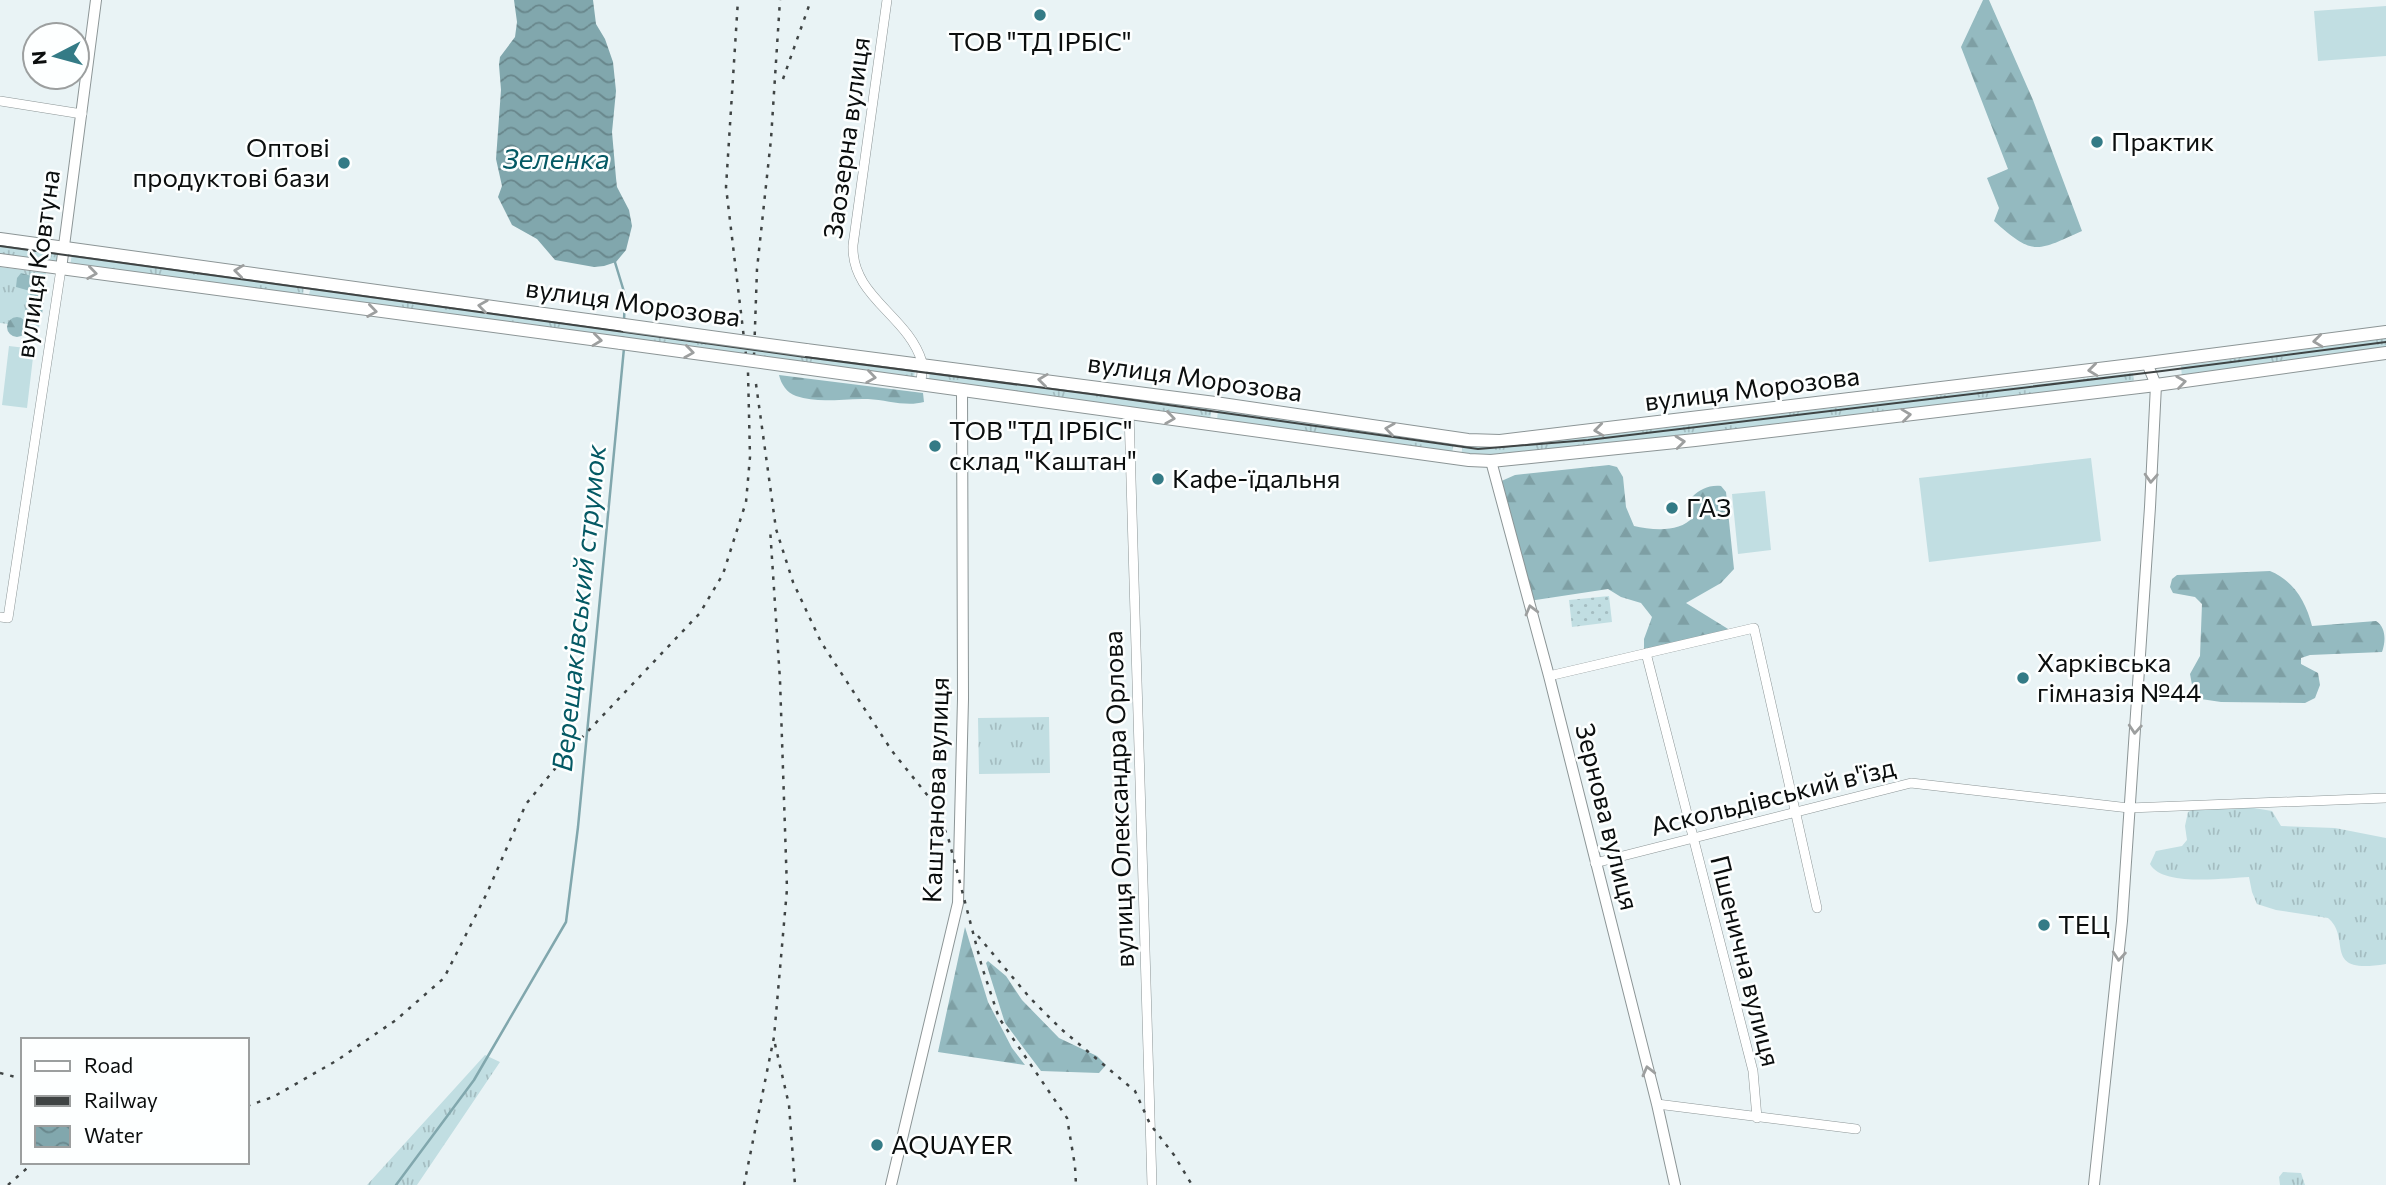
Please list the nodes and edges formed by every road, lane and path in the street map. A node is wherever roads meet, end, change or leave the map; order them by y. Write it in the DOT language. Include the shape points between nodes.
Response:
graph roads {
  1 [pos="96,0"];
  2 [pos="887,0"];
  3 [pos="0,101"];
  4 [pos="82,114"];
  5 [pos="0,239"];
  6 [pos="64,249"];
  7 [pos="0,260"];
  8 [pos="61,269"];
  9 [pos="2386,332"];
  10 [pos="2386,353"];
  11 [pos="922,363"];
  12 [pos="2147,363"];
  13 [pos="920,384"];
  14 [pos="2156,385"];
  15 [pos="962,389"];
  16 [pos="1215,403"];
  17 [pos="1129,412"];
  18 [pos="1212,424"];
  19 [pos="1457,438"];
  20 [pos="1454,458"];
  21 [pos="1491,461"];
  22 [pos="4,617"];
  23 [pos="1646,653"];
  24 [pos="1549,676"];
  25 [pos="2386,798"];
  26 [pos="2129,808"];
  27 [pos="1797,813"];
  28 [pos="1693,839"];
  29 [pos="1595,863"];
  30 [pos="1817,908"];
  31 [pos="1657,1104"];
  32 [pos="1757,1118"];
  33 [pos="1856,1129"];
  34 [pos="891,1185"];
  35 [pos="1152,1185"];
  36 [pos="1675,1185"];
  37 [pos="2094,1185"];
  1 -- 4 [label="street, вулиця Ковтуна"];
  2 -- 11 [label="street, Заозерна вулиця" via="853,261 862,284 903,328"];
  3 -- 4 [label="street"];
  4 -- 6 [label="street, вулиця Ковтуна"];
  5 -- 6 [label="main road, вулиця Морозова"];
  6 -- 8 [label="street, вулиця Ковтуна"];
  11 -- 6 [label="main road, вулиця Морозова, one-way, bridge"];
  7 -- 8 [label="main road, вулиця Морозова"];
  8 -- 13 [label="main road, вулиця Морозова, one-way, bridge"];
  8 -- 22 [label="street, вулиця Ковтуна"];
  9 -- 12 [label="main road, вулиця Морозова, one-way"];
  14 -- 10 [label="main road, вулиця Морозова, one-way"];
  11 -- 13 [label="street"];
  16 -- 11 [label="main road, вулиця Морозова, one-way"];
  12 -- 14 [label="street"];
  12 -- 19 [label="main road, вулиця Морозова, one-way" via="1525,439"];
  13 -- 15 [label="main road, вулиця Морозова"];
  21 -- 14 [label="main road, вулиця Морозова, one-way"];
  14 -- 26 [label="street, one-way"];
  15 -- 17 [label="main road, вулиця Морозова"];
  15 -- 34 [label="street, Каштанова вулиця" via="958,903"];
  16 -- 18 [label="main road"];
  19 -- 16 [label="main road, вулиця Морозова, one-way"];
  17 -- 18 [label="main road, вулиця Морозова, one-way"];
  17 -- 35 [label="street, вулиця Олександра Орлова"];
  18 -- 20 [label="main road, вулиця Морозова"];
  19 -- 20 [label="main road"];
  20 -- 21 [label="main road, вулиця Морозова"];
  24 -- 21 [label="street, Зернова вулиця, one-way"];
  23 -- 24 [label="street"];
  23 -- 27 [label="street" via="1754,628"];
  23 -- 28 [label="street, Пшенична вулиця"];
  24 -- 29 [label="street, Зернова вулиця"];
  25 -- 26 [label="street, Аскольдівський в'їзд"];
  26 -- 27 [label="street, Аскольдівський в'їзд" via="1911,783"];
  26 -- 37 [label="street, one-way"];
  27 -- 28 [label="street, Аскольдівський в'їзд"];
  27 -- 30 [label="street"];
  28 -- 29 [label="street, Аскольдівський в'їзд"];
  28 -- 32 [label="street, Пшенична вулиця" via="1753,1071"];
  31 -- 29 [label="street, Зернова вулиця, one-way"];
  31 -- 32 [label="street"];
  31 -- 36 [label="street, Зернова вулиця"];
  32 -- 33 [label="street"];
}
